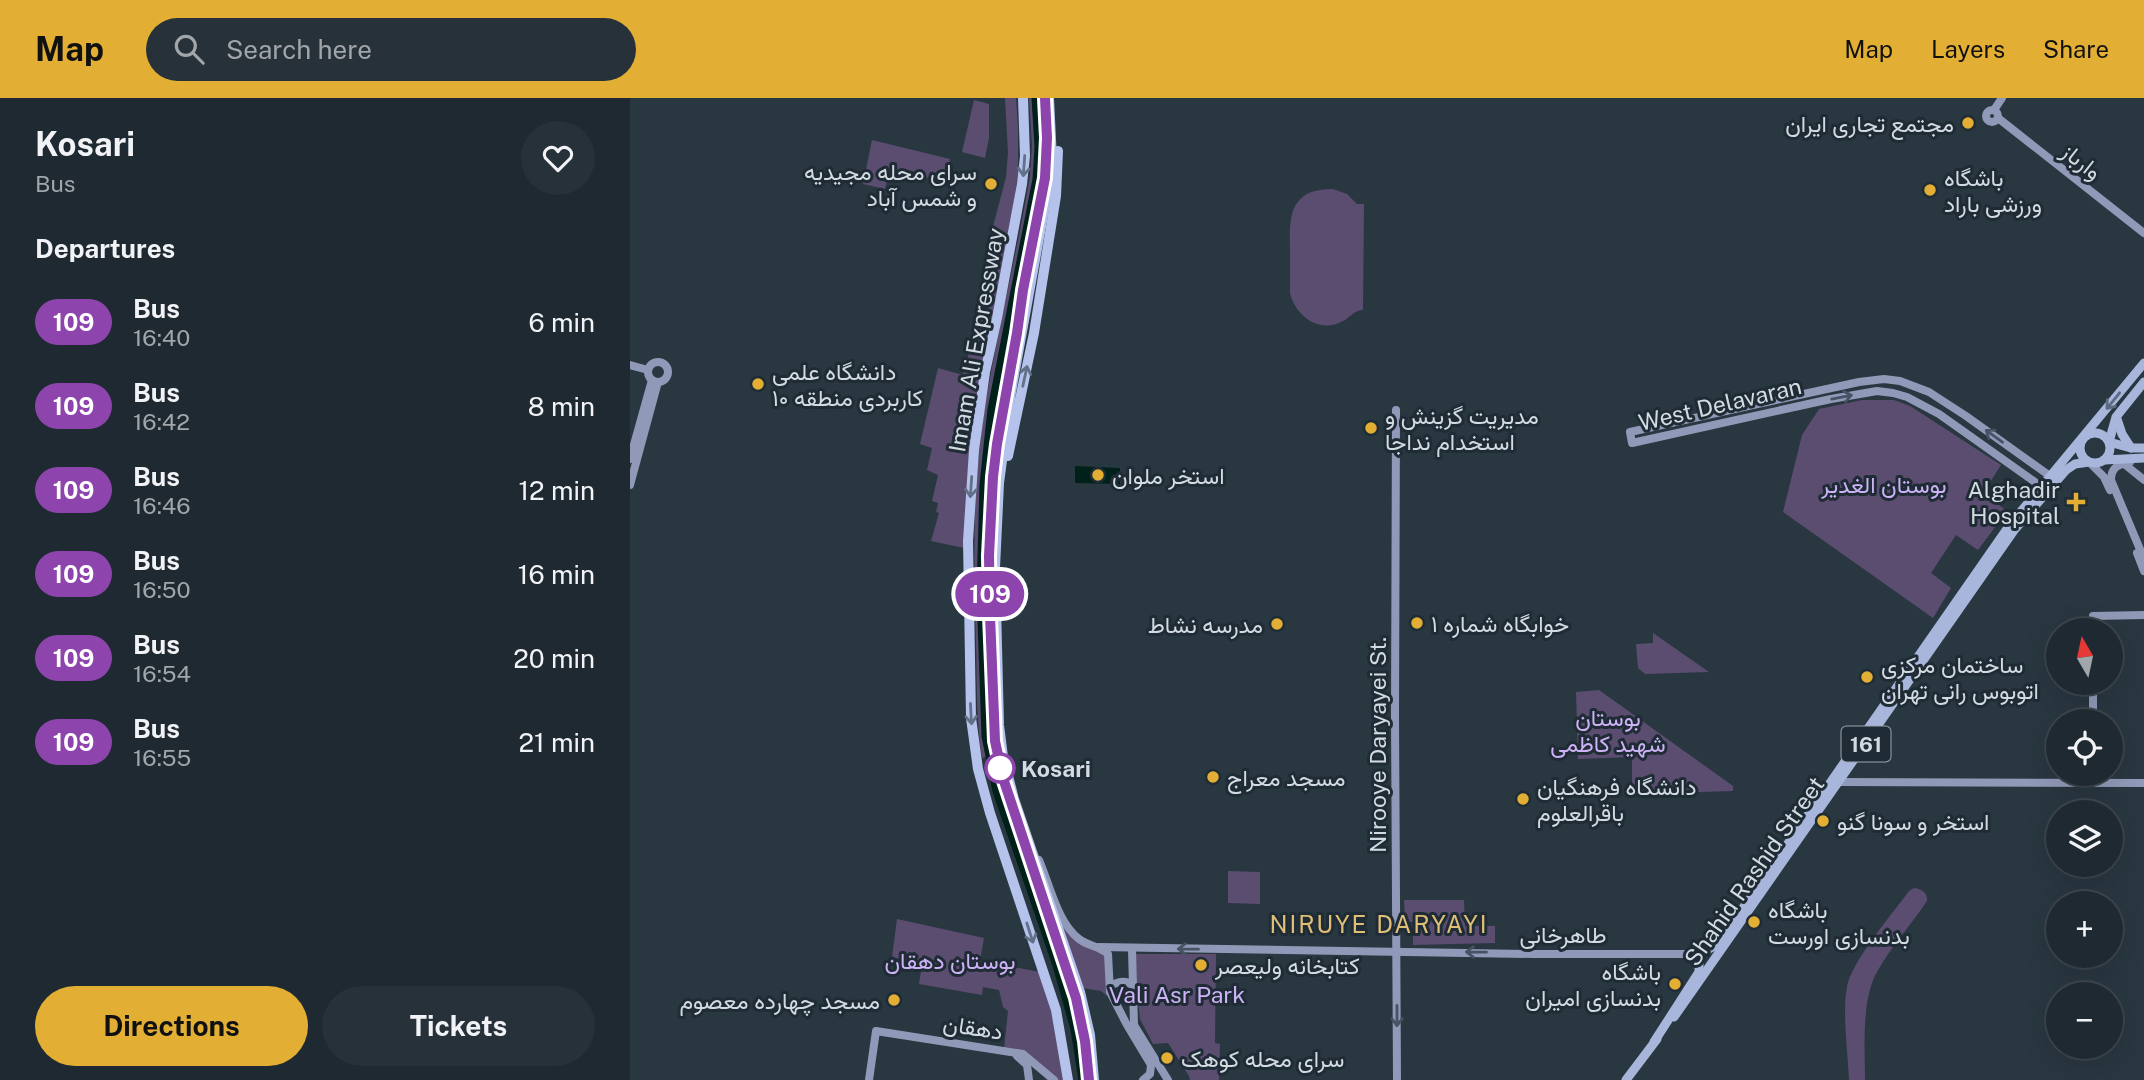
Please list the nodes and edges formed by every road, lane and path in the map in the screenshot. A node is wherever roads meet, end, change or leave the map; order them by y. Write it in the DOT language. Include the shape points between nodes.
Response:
graph roads {
  1 [pos="1023,98"];
  2 [pos="1049,98"];
  3 [pos="2002,98"];
  4 [pos="2144,233"];
  5 [pos="2144,363"];
  6 [pos="630,365"];
  7 [pos="648,370"];
  8 [pos="655,381"];
  9 [pos="2144,382"];
  10 [pos="1396,410"];
  11 [pos="2116,417"];
  12 [pos="641,435"];
  13 [pos="2082,439"];
  14 [pos="2109,442"];
  15 [pos="2129,448"];
  16 [pos="2144,448"];
  17 [pos="630,459"];
  18 [pos="2142,459"];
  19 [pos="2104,460"];
  20 [pos="2125,461"];
  21 [pos="2089,463"];
  22 [pos="2050,476"];
  23 [pos="2141,477"];
  24 [pos="631,479"];
  25 [pos="2038,490"];
  26 [pos="2144,559"];
  27 [pos="2144,571"];
  28 [pos="2144,615"];
  29 [pos="2093,618"];
  30 [pos="1862,743"];
  31 [pos="2046,778"];
  32 [pos="1839,782"];
  33 [pos="2123,783"];
  34 [pos="2144,783"];
  35 [pos="1023,823"];
  36 [pos="1099,947"];
  37 [pos="1132,948"];
  38 [pos="1398,951"];
  39 [pos="1691,954"];
  40 [pos="1132,985"];
  41 [pos="1110,986"];
  42 [pos="1654,1042"];
  43 [pos="1012,1052"];
  44 [pos="1635,1067"];
  45 [pos="1161,1075"];
  46 [pos="1144,1079"];
  47 [pos="869,1080"];
  48 [pos="1029,1080"];
  49 [pos="1054,1080"];
  50 [pos="1068,1080"];
  51 [pos="1094,1080"];
  52 [pos="1168,1080"];
  53 [pos="1397,1080"];
  54 [pos="1626,1080"];
  55 [pos="1637,1080"];
  1 -- 50 [label="highway, Imam Ali Expressway, one-way" via="1022,184 985,372 973,464 968,541 971,718 990,813 1056,1010"];
  35 -- 2 [label="highway, one-way" via="1000,743 996,515 1034,338 1055,209 1059,160"];
  3 -- 4 [label="main road, وارباز" via="1996,114"];
  5 -- 13 [label="main road, Shahid Rashid Street / 161, one-way"];
  6 -- 7 [label="main road"];
  7 -- 8 [label="main road"];
  7 -- 8 [label="main road" via="654,363 666,366 667,377"];
  8 -- 12 [label="main road"];
  9 -- 11 [label="main road"];
  10 -- 38 [label="main road, Nirooye Daryayei St."];
  11 -- 14 [label="main road"];
  11 -- 15 [label="main road"];
  12 -- 17 [label="main road"];
  12 -- 24 [label="main road"];
  13 -- 14 [label="main road" via="2097,433"];
  13 -- 21 [label="main road" via="2080,452"];
  13 -- 22 [label="main road, Shahid Rashid Street / 161"];
  14 -- 15 [label="main road"];
  14 -- 19 [label="main road"];
  15 -- 16 [label="main road"];
  15 -- 20 [label="main road"];
  18 -- 20 [label="main road"];
  18 -- 23 [label="main road"];
  19 -- 20 [label="main road"];
  19 -- 21 [label="main road"];
  20 -- 23 [label="main road"];
  20 -- 26 [label="main road" via="2114,468 2111,480"];
  21 -- 27 [label="main road" via="2104,477"];
  21 -- 30 [label="main road, Shahid Rashid Street / 161" via="2070,466 2015,529"];
  22 -- 25 [label="main road, Shahid Rashid Street / 161"];
  22 -- 25 [label="main road, West Delavaran, one-way" via="1929,392 1884,379 1630,432 1632,443 1831,399 1877,391 1893,393 1939,414 2035,482"];
  25 -- 30 [label="main road, Shahid Rashid Street / 161"];
  28 -- 29 [label="main road"];
  30 -- 32 [label="main road, Shahid Rashid Street / 161"];
  30 -- 39 [label="main road, Shahid Rashid Street / 161" via="1718,944"];
  31 -- 32 [label="main road"];
  32 -- 42 [label="main road, Shahid Rashid Street / 161"];
  33 -- 34 [label="main road"];
  35 -- 36 [label="main road" via="1069,928 1084,942"];
  35 -- 51 [label="highway" via="1080,992"];
  36 -- 37 [label="main road, طاهرخانی"];
  36 -- 41 [label="main road" via="1109,957"];
  38 -- 37 [label="main road, طاهرخانی, one-way"];
  37 -- 40 [label="main road"];
  39 -- 38 [label="main road, طاهرخانی, one-way"];
  38 -- 53 [label="main road, Nirooye Daryayei St., one-way"];
  39 -- 42 [label="main road, Shahid Rashid Street / 161" via="1699,961 1699,972"];
  40 -- 41 [label="main road" via="1121,981"];
  40 -- 45 [label="main road" via="1135,1029"];
  41 -- 46 [label="main road" via="1151,1065"];
  42 -- 44 [label="main road, Shahid Rashid Street / 161"];
  43 -- 47 [label="main road, دهقان" via="876,1031"];
  43 -- 48 [label="main road" via="1027,1065"];
  43 -- 49 [label="main road, دهقان" via="1027,1057"];
  44 -- 54 [label="main road, Shahid Rashid Street / 161"];
  44 -- 55 [label="main road"];
  45 -- 52 [label="main road"];
}
